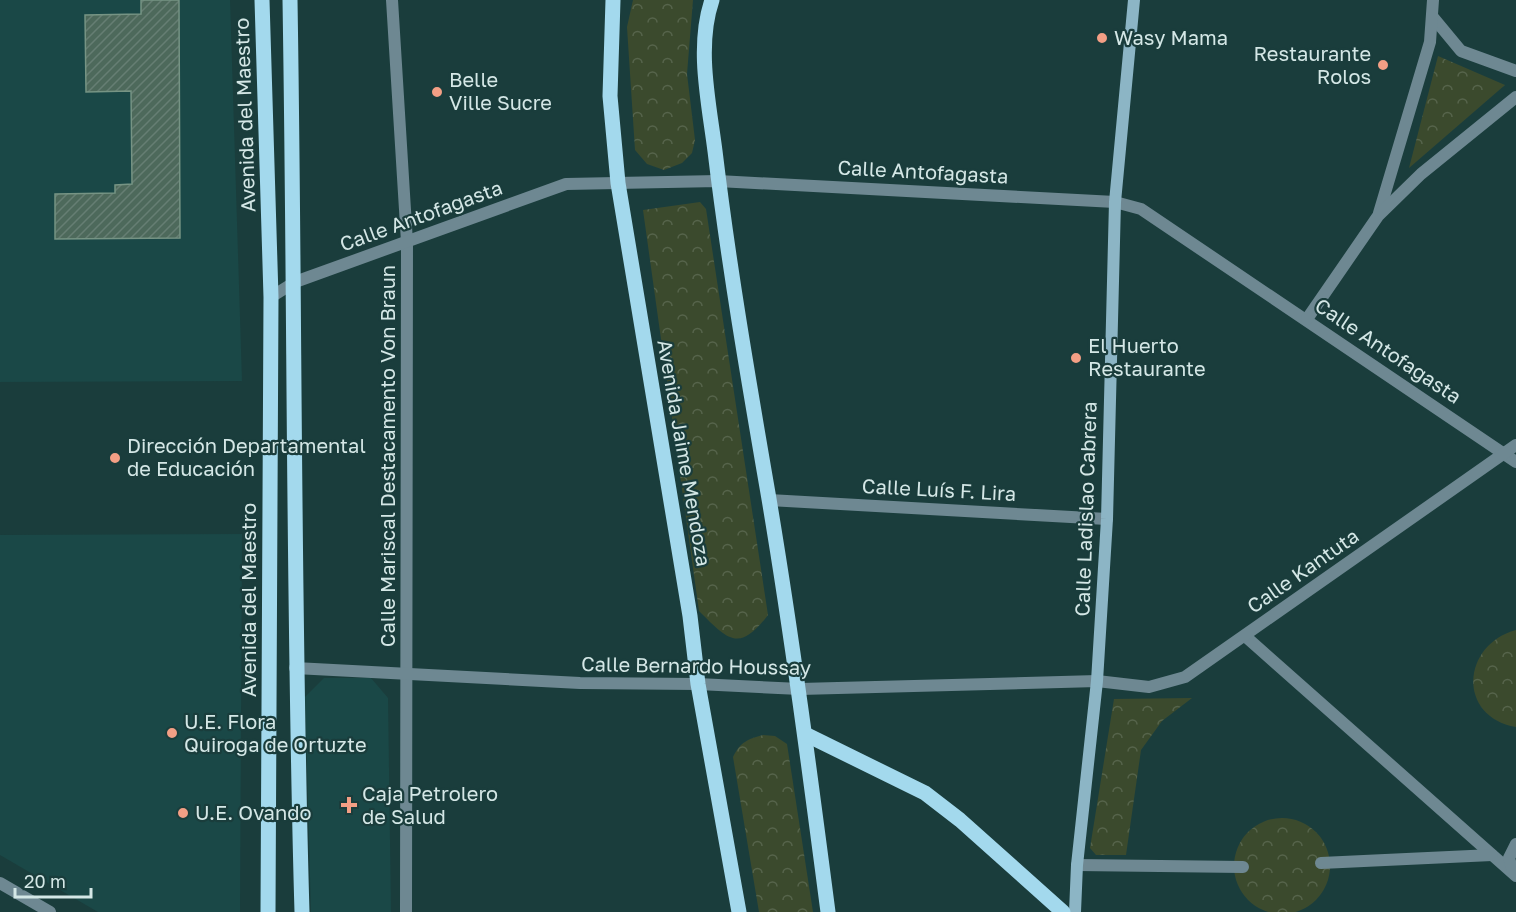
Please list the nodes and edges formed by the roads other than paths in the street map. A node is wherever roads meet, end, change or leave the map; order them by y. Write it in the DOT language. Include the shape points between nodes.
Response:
graph roads {
  1 [pos="262,0"];
  2 [pos="290,0"];
  3 [pos="392,0"];
  4 [pos="613,0"];
  5 [pos="712,0"];
  6 [pos="1134,0"];
  7 [pos="1433,0"];
  8 [pos="1432,15"];
  9 [pos="1516,71"];
  10 [pos="1516,97"];
  11 [pos="718,181"];
  12 [pos="618,183"];
  13 [pos="1115,202"];
  14 [pos="1378,216"];
  15 [pos="407,242"];
  16 [pos="295,282"];
  17 [pos="271,297"];
  18 [pos="1307,319"];
  19 [pos="1516,445"];
  20 [pos="1505,454"];
  21 [pos="1516,462"];
  22 [pos="769,500"];
  23 [pos="1107,519"];
  24 [pos="1245,636"];
  25 [pos="295,668"];
  26 [pos="408,672"];
  27 [pos="1097,681"];
  28 [pos="698,684"];
  29 [pos="800,689"];
  30 [pos="805,735"];
  31 [pos="1516,844"];
  32 [pos="1492,855"];
  33 [pos="1321,863"];
  34 [pos="1077,865"];
  35 [pos="1243,867"];
  36 [pos="1516,876"];
  37 [pos="0,883"];
  38 [pos="50,912"];
  39 [pos="268,912"];
  40 [pos="302,912"];
  41 [pos="406,912"];
  42 [pos="739,912"];
  43 [pos="828,912"];
  44 [pos="1063,912"];
  45 [pos="1075,912"];
  1 -- 17 [label="main road, Avenida del Maestro"];
  2 -- 16 [label="main road"];
  3 -- 15 [label="street, Calle Mariscal Destacamento Von Braun"];
  4 -- 12 [label="main road, Avenida Jaime Mendoza" via="610,96"];
  5 -- 11 [label="main road" via="705,33"];
  6 -- 13 [label="main road, Calle Ladislao Cabrera"];
  7 -- 8 [label="street"];
  8 -- 9 [label="street" via="1461,51"];
  8 -- 14 [label="street" via="1430,42"];
  10 -- 14 [label="street" via="1421,174"];
  11 -- 12 [label="street, Calle Antofagasta"];
  11 -- 13 [label="street, Calle Antofagasta"];
  11 -- 22 [label="main road"];
  12 -- 15 [label="street, Calle Antofagasta" via="566,184"];
  12 -- 28 [label="main road, Avenida Jaime Mendoza"];
  13 -- 18 [label="street, Calle Antofagasta" via="1142,209"];
  13 -- 23 [label="main road, Calle Ladislao Cabrera"];
  14 -- 18 [label="street"];
  15 -- 16 [label="street, Calle Antofagasta"];
  15 -- 26 [label="street, Calle Mariscal Destacamento Von Braun"];
  16 -- 17 [label="street, Calle Antofagasta"];
  16 -- 25 [label="main road"];
  17 -- 39 [label="main road, Avenida del Maestro"];
  18 -- 20 [label="street, Calle Antofagasta"];
  19 -- 20 [label="street, Calle Kantuta"];
  20 -- 21 [label="street, Calle Antofagasta"];
  20 -- 24 [label="street, Calle Kantuta"];
  22 -- 23 [label="street, Calle Luís F. Lira"];
  22 -- 29 [label="main road"];
  23 -- 27 [label="main road, Calle Ladislao Cabrera"];
  24 -- 27 [label="street, Calle Kantuta" via="1185,677 1149,687"];
  24 -- 32 [label="street"];
  25 -- 26 [label="street, Calle Bernardo Houssay"];
  25 -- 40 [label="main road"];
  26 -- 28 [label="street, Calle Bernardo Houssay" via="580,683"];
  26 -- 41 [label="street, Calle Mariscal Destacamento Von Braun"];
  27 -- 29 [label="street, Calle Bernardo Houssay"];
  27 -- 34 [label="main road, Calle Ladislao Cabrera"];
  28 -- 29 [label="street, Calle Bernardo Houssay"];
  28 -- 42 [label="main road, Avenida Jaime Mendoza"];
  29 -- 30 [label="main road"];
  30 -- 43 [label="main road"];
  30 -- 44 [label="main road" via="925,793"];
  31 -- 36 [label="street" via="1509,858"];
  32 -- 33 [label="street"];
  32 -- 36 [label="street"];
  34 -- 35 [label="street"];
  34 -- 45 [label="main road, Calle Ladislao Cabrera"];
  37 -- 38 [label="street"];
}
